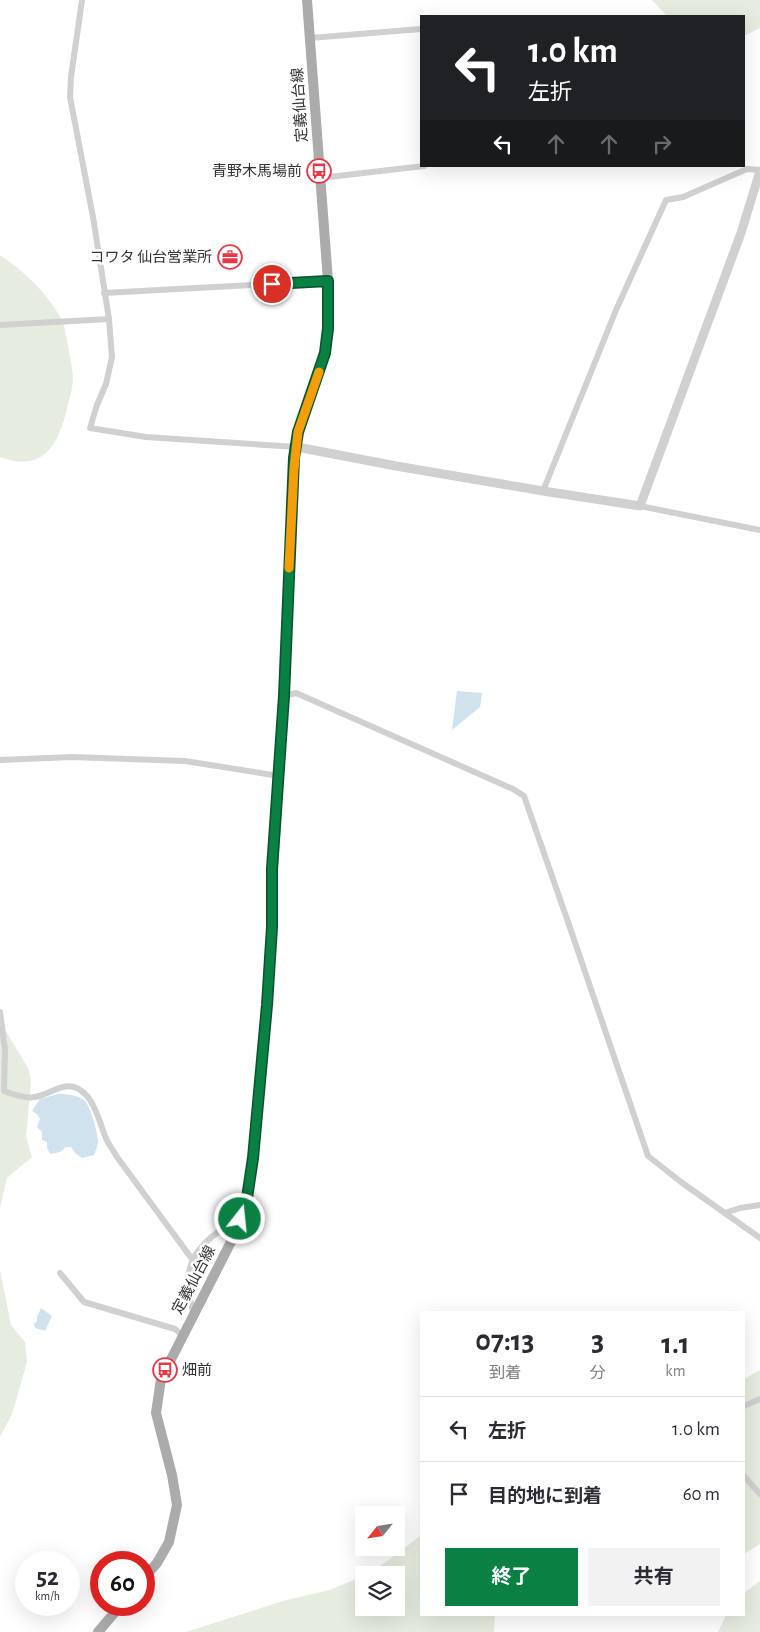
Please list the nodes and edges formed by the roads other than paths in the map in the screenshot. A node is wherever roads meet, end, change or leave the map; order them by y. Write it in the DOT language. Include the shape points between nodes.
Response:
graph roads {
  1 [pos="82,0"];
  2 [pos="307,0"];
  3 [pos="420,29"];
  4 [pos="310,38"];
  5 [pos="420,166"];
  6 [pos="760,170"];
  7 [pos="320,178"];
  8 [pos="328,281"];
  9 [pos="104,293"];
  10 [pos="109,318"];
  11 [pos="0,325"];
  12 [pos="297,447"];
  13 [pos="543,491"];
  14 [pos="640,506"];
  15 [pos="760,530"];
  16 [pos="284,696"];
  17 [pos="0,760"];
  18 [pos="278,776"];
  19 [pos="0,1012"];
  20 [pos="760,1205"];
  21 [pos="725,1213"];
  22 [pos="240,1219"];
  23 [pos="760,1238"];
  24 [pos="192,1259"];
  25 [pos="60,1273"];
  26 [pos="193,1315"];
  27 [pos="182,1335"];
  28 [pos="760,1399"];
  29 [pos="745,1406"];
  30 [pos="745,1477"];
  31 [pos="760,1494"];
  32 [pos="155,1564"];
  33 [pos="112,1616"];
  34 [pos="98,1632"];
  1 -- 9 [label="street" via="70,97"];
  2 -- 4 [label="main road, 定義仙台線"];
  3 -- 4 [label="street"];
  4 -- 7 [label="main road, 定義仙台線"];
  5 -- 7 [label="street"];
  6 -- 13 [label="street" via="747,170 683,197 666,200 616,310"];
  6 -- 14 [label="street" via="741,233"];
  7 -- 8 [label="main road, 定義仙台線"];
  8 -- 9 [label="street"];
  8 -- 12 [label="main road, 定義仙台線" via="325,353 298,432"];
  9 -- 10 [label="street"];
  10 -- 11 [label="street"];
  10 -- 12 [label="street" via="112,357 90,428 146,437"];
  12 -- 13 [label="street"];
  12 -- 16 [label="main road, 定義仙台線" via="291,509"];
  13 -- 14 [label="street"];
  14 -- 15 [label="street"];
  16 -- 18 [label="main road, 定義仙台線"];
  16 -- 21 [label="street" via="296,693 524,796 648,1156"];
  17 -- 18 [label="street" via="72,757 185,761"];
  18 -- 22 [label="main road, 定義仙台線" via="267,1005 253,1158"];
  19 -- 24 [label="street" via="5,1050 4,1091 34,1097 68,1086 77,1088 88,1098 117,1157"];
  20 -- 21 [label="street"];
  21 -- 23 [label="street"];
  22 -- 24 [label="street" via="215,1233"];
  22 -- 26 [label="main road, 定義仙台線"];
  24 -- 26 [label="street" via="188,1293"];
  25 -- 27 [label="street" via="84,1302 174,1329"];
  26 -- 27 [label="main road, 定義仙台線"];
  27 -- 32 [label="main road, 定義仙台線" via="161,1379 156,1406 177,1505 168,1542"];
  28 -- 29 [label="street"];
  30 -- 31 [label="street"];
  33 -- 34 [label="main road"];
}
